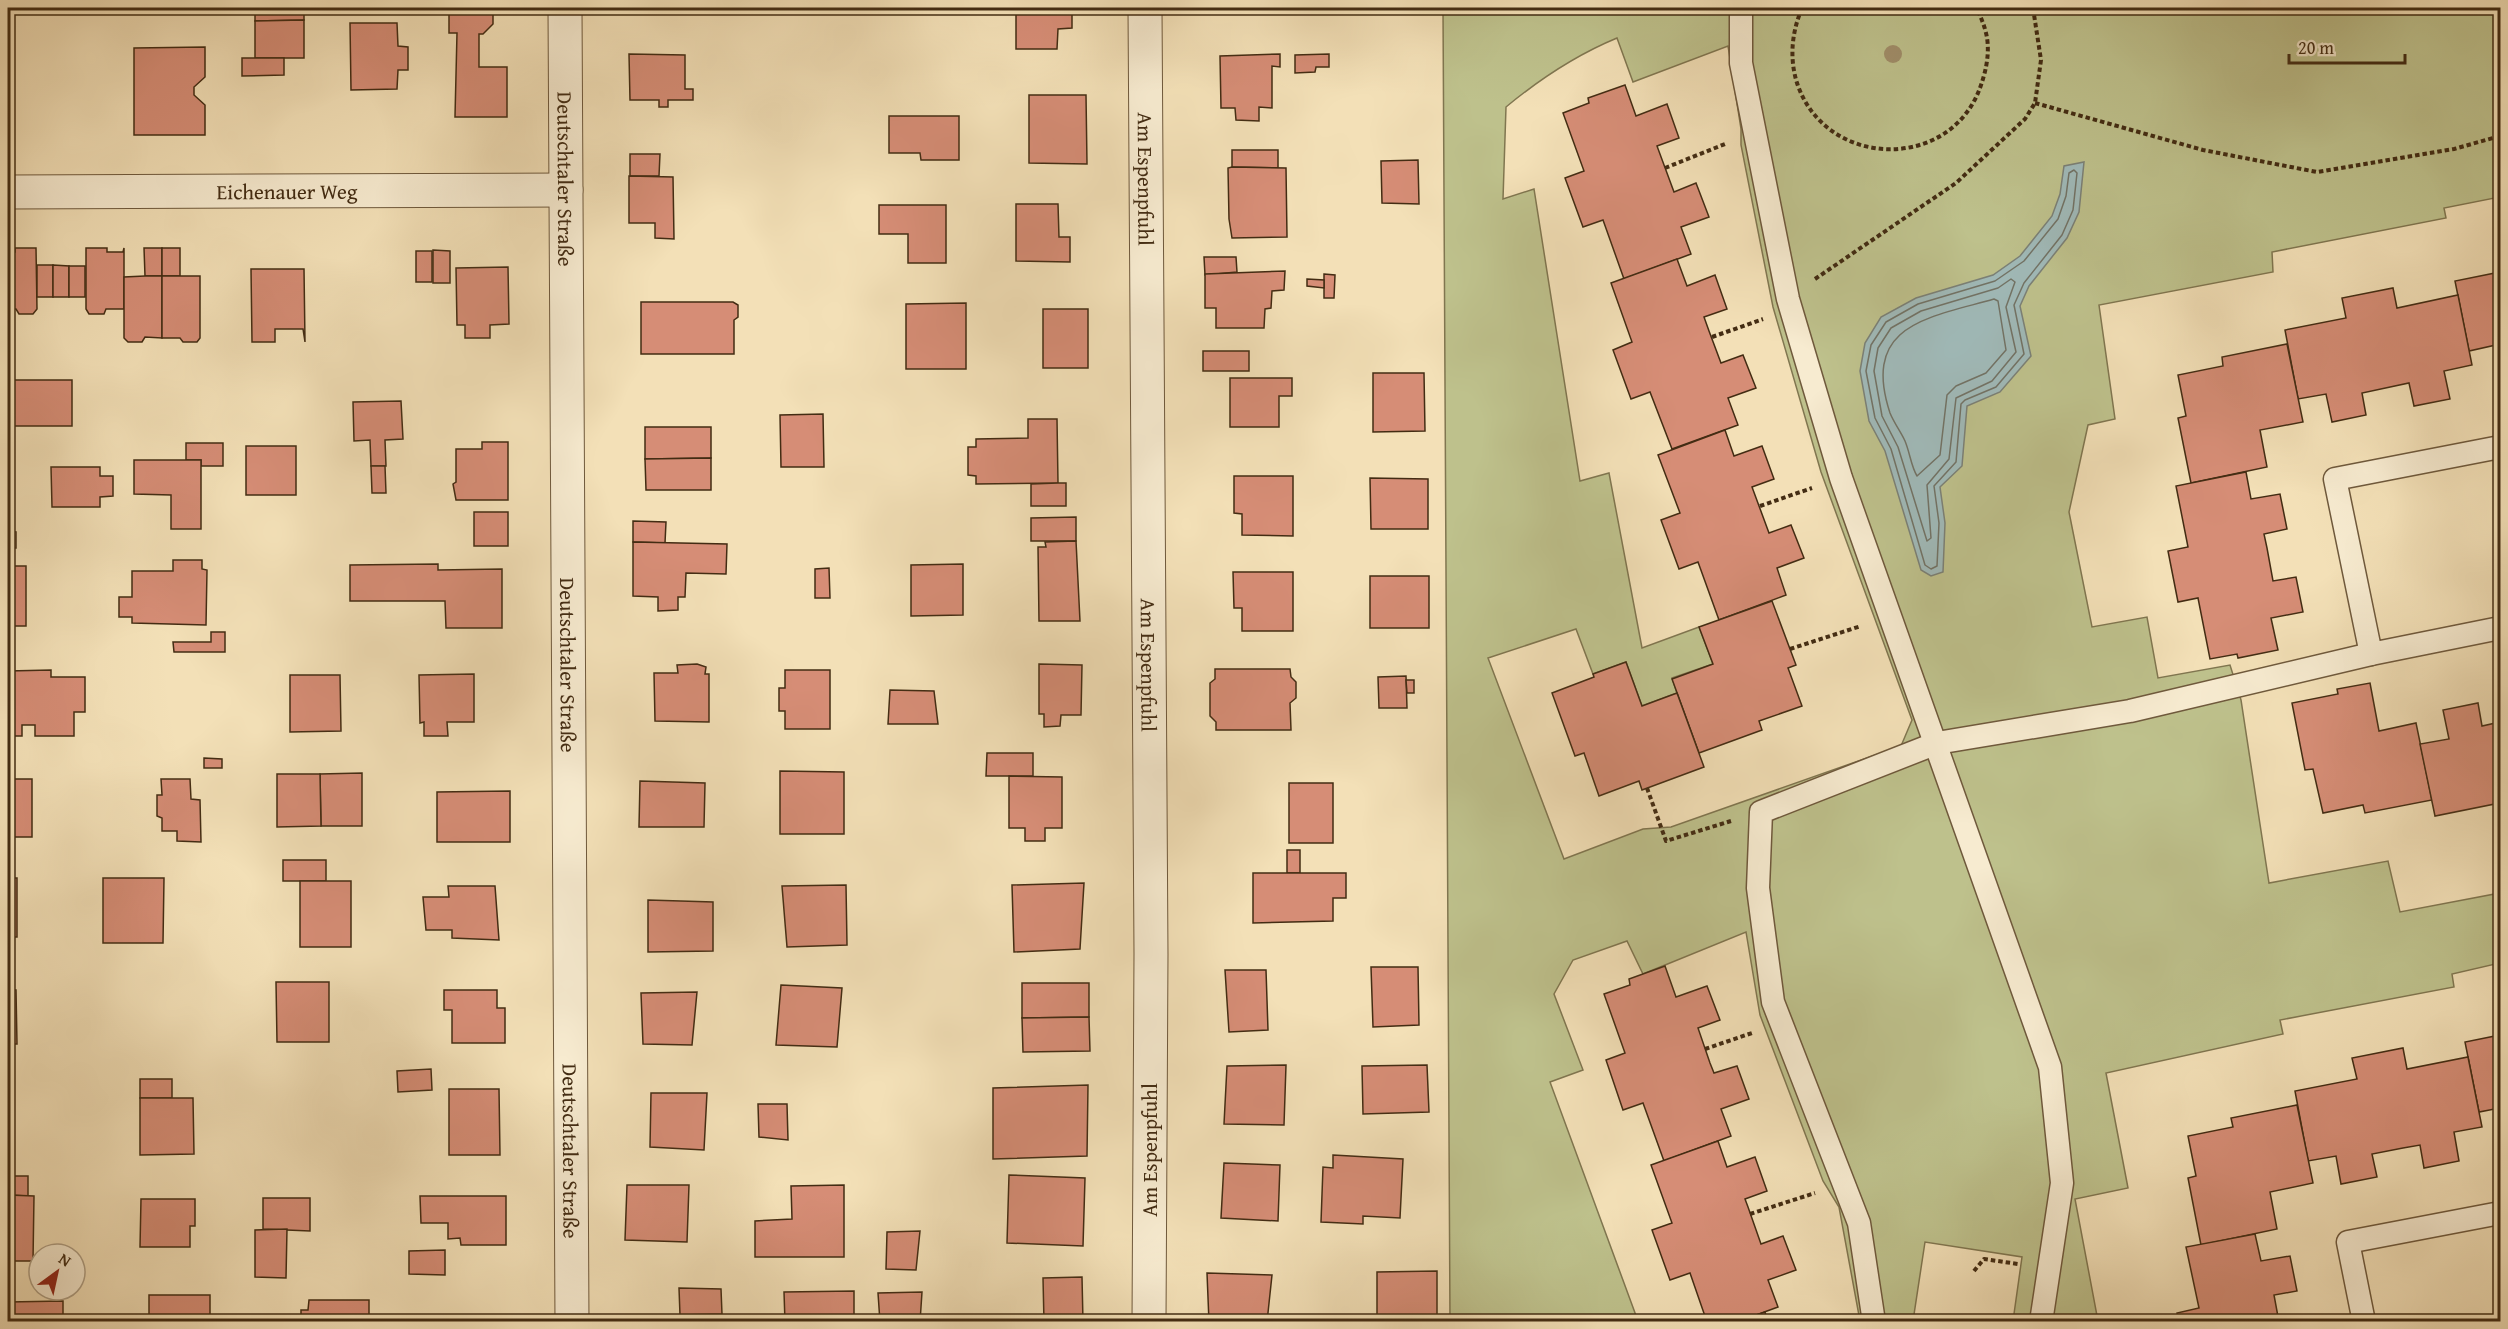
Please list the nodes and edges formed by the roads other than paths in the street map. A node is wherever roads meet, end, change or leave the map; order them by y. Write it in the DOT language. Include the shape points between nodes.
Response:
graph roads {
  1 [pos="565,8"];
  2 [pos="1145,8"];
  3 [pos="1741,8"];
  4 [pos="566,190"];
  5 [pos="8,192"];
  6 [pos="2500,447"];
  7 [pos="2500,628"];
  8 [pos="2371,654"];
  9 [pos="1937,743"];
  10 [pos="2500,1213"];
  11 [pos="572,1322"];
  12 [pos="1149,1322"];
  13 [pos="1874,1322"];
  14 [pos="2041,1322"];
  15 [pos="2364,1322"];
  1 -- 4 [label="street, Deutschtaler Straße"];
  2 -- 12 [label="street, Am Espenpfuhl" via="1151,942"];
  3 -- 9 [label="lane" via="1741,63 1790,304 1841,478"];
  4 -- 5 [label="street, Eichenauer Weg"];
  4 -- 11 [label="street, Deutschtaler Straße"];
  6 -- 8 [label="lane" via="2335,479"];
  7 -- 8 [label="lane"];
  8 -- 9 [label="lane" via="2130,711"];
  9 -- 13 [label="lane" via="1761,812 1758,888 1773,1002 1859,1223"];
  9 -- 14 [label="lane" via="2050,1067 2062,1183"];
  10 -- 15 [label="lane" via="2348,1242"];
}
